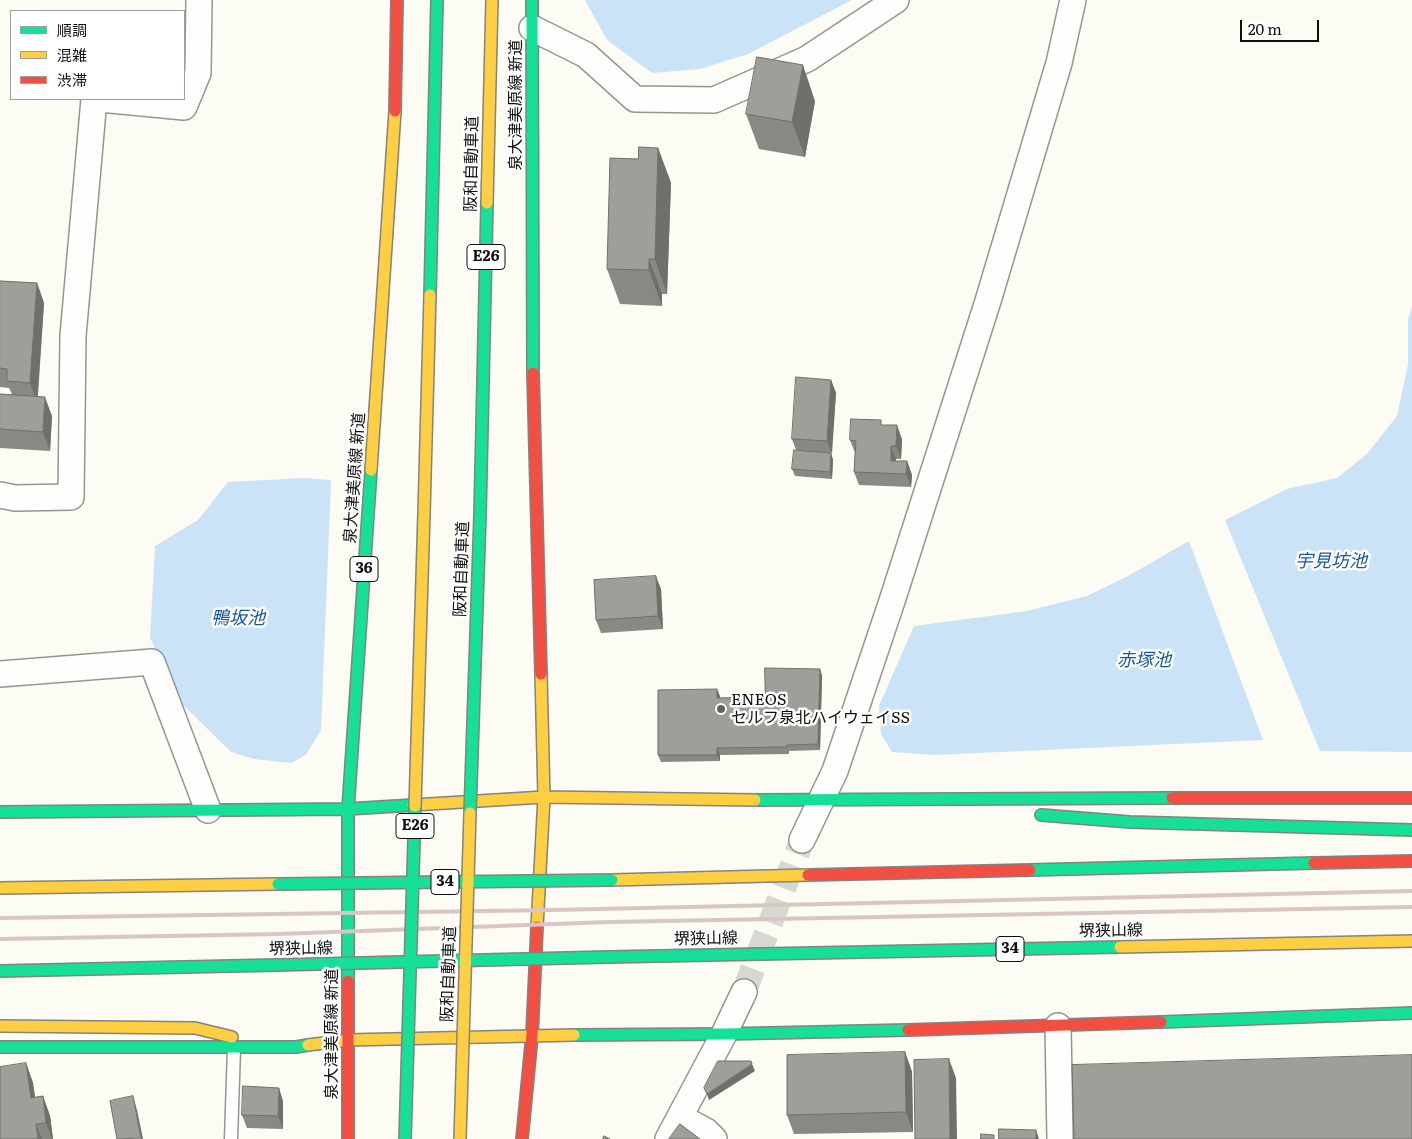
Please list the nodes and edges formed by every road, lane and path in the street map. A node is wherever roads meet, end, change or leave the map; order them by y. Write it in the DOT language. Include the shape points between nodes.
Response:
graph roads {
  1 [pos="200,0"];
  2 [pos="397,0"];
  3 [pos="437,0"];
  4 [pos="492,0"];
  5 [pos="532,0"];
  6 [pos="896,0"];
  7 [pos="1073,0"];
  8 [pos="532,28"];
  9 [pos="94,100"];
  10 [pos="109,100"];
  11 [pos="0,495"];
  12 [pos="0,674"];
  13 [pos="544,797"];
  14 [pos="1412,798"];
  15 [pos="820,800"];
  16 [pos="348,809"];
  17 [pos="208,810"];
  18 [pos="976,810"];
  19 [pos="75,811"];
  20 [pos="0,812"];
  21 [pos="1034,814"];
  22 [pos="32,823"];
  23 [pos="1412,830"];
  24 [pos="802,840"];
  25 [pos="1412,861"];
  26 [pos="0,888"];
  27 [pos="1412,941"];
  28 [pos="0,971"];
  29 [pos="744,992"];
  30 [pos="1412,1013"];
  31 [pos="0,1026"];
  32 [pos="1058,1026"];
  33 [pos="724,1034"];
  34 [pos="532,1035"];
  35 [pos="348,1040"];
  36 [pos="0,1047"];
  37 [pos="280,1047"];
  38 [pos="234,1048"];
  39 [pos="680,1116"];
  40 [pos="231,1139"];
  41 [pos="348,1139"];
  42 [pos="405,1139"];
  43 [pos="460,1139"];
  44 [pos="522,1139"];
  45 [pos="668,1139"];
  46 [pos="714,1139"];
  47 [pos="1060,1139"];
  1 -- 10 [label="street" via="198,73 184,108"];
  2 -- 16 [label="main road, 泉大津美原線 新道 / 36" via="395,127"];
  3 -- 42 [label="main road, E26, bridge"];
  4 -- 43 [label="main road, 阪和自動車道 / E26, bridge"];
  5 -- 8 [label="main road, 泉大津美原線 新道"];
  6 -- 8 [label="street" via="807,59 714,100 635,98 586,55"];
  7 -- 15 [label="street" via="1059,63 988,301 890,607 834,771"];
  8 -- 13 [label="main road, 泉大津美原線 新道" via="533,388"];
  9 -- 11 [label="street" via="72,336 71,497 15,498"];
  12 -- 17 [label="street" via="152,662"];
  13 -- 15 [label="main road"];
  13 -- 16 [label="main road"];
  13 -- 34 [label="main road, 泉大津美原線 新道"];
  14 -- 15 [label="main road"];
  15 -- 18 [label="main road"];
  15 -- 24 [label="street"];
  16 -- 17 [label="main road"];
  16 -- 35 [label="main road, 泉大津美原線 新道 / 36"];
  17 -- 19 [label="main road"];
  19 -- 20 [label="main road"];
  19 -- 22 [label="main road"];
  21 -- 23 [label="main road" via="1130,822"];
  25 -- 26 [label="main road, 34, bridge" via="612,880"];
  27 -- 28 [label="main road, 堺狭山線 / 34, bridge"];
  29 -- 33 [label="street"];
  30 -- 32 [label="main road"];
  31 -- 37 [label="main road" via="195,1028"];
  32 -- 33 [label="main road"];
  32 -- 47 [label="street"];
  33 -- 34 [label="main road"];
  33 -- 39 [label="street"];
  34 -- 35 [label="main road"];
  34 -- 44 [label="main road, 泉大津美原線 新道"];
  35 -- 37 [label="main road"];
  35 -- 41 [label="main road, 泉大津美原線 新道 / 36"];
  36 -- 38 [label="main road"];
  37 -- 38 [label="main road"];
  38 -- 40 [label="lane"];
  39 -- 45 [label="street"];
  39 -- 46 [label="street"];
}
